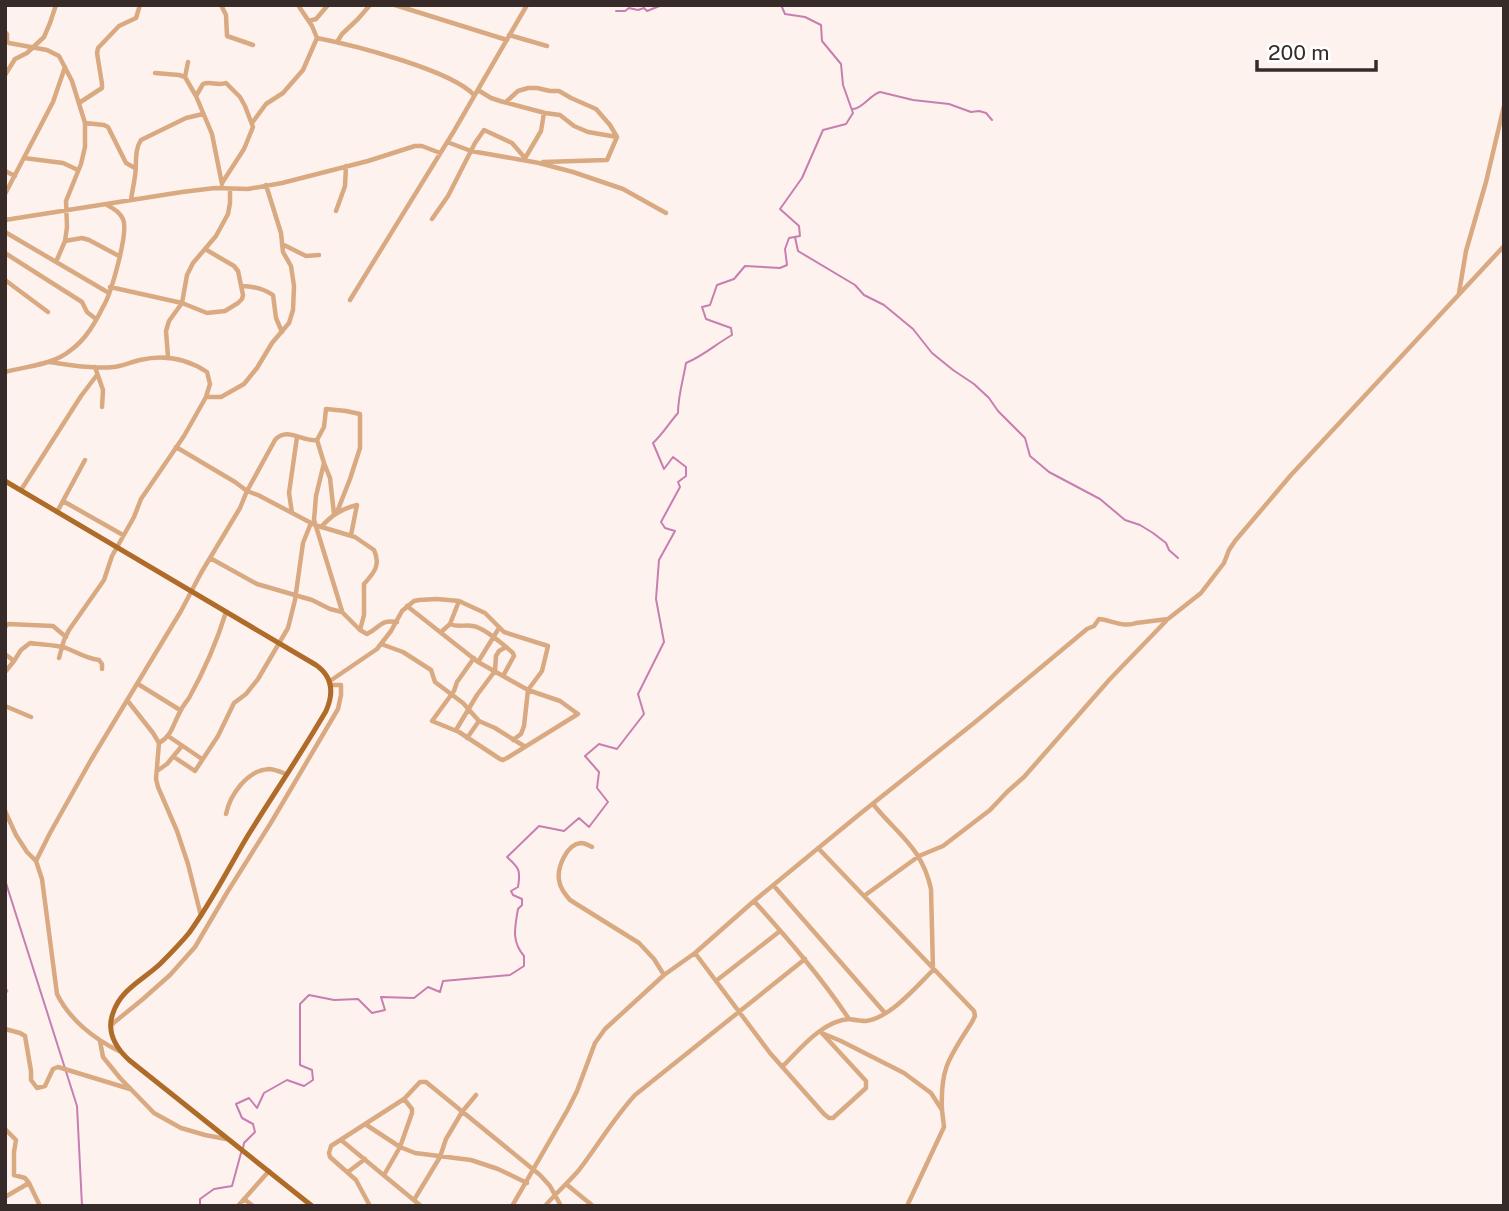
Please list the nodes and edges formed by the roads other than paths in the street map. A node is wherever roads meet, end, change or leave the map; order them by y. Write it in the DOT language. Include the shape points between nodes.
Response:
graph roads {
  1 [pos="55,5"];
  2 [pos="140,5"];
  3 [pos="221,5"];
  4 [pos="298,5"];
  5 [pos="328,5"];
  6 [pos="370,5"];
  7 [pos="395,5"];
  8 [pos="527,5"];
  9 [pos="412,8"];
  10 [pos="309,21"];
  11 [pos="5,32"];
  12 [pos="317,38"];
  13 [pos="508,38"];
  14 [pos="337,42"];
  15 [pos="253,45"];
  16 [pos="547,46"];
  17 [pos="34,47"];
  18 [pos="188,62"];
  19 [pos="65,66"];
  20 [pos="155,73"];
  21 [pos="5,75"];
  22 [pos="185,77"];
  23 [pos="476,92"];
  24 [pos="197,96"];
  25 [pos="79,103"];
  26 [pos="506,103"];
  27 [pos="1504,106"];
  28 [pos="544,113"];
  29 [pos="203,114"];
  30 [pos="85,123"];
  31 [pos="252,124"];
  32 [pos="617,138"];
  33 [pos="447,142"];
  34 [pos="471,151"];
  35 [pos="440,153"];
  36 [pos="24,158"];
  37 [pos="525,159"];
  38 [pos="539,163"];
  39 [pos="346,166"];
  40 [pos="135,168"];
  41 [pos="78,170"];
  42 [pos="5,171"];
  43 [pos="15,176"];
  44 [pos="266,185"];
  45 [pos="222,186"];
  46 [pos="229,189"];
  47 [pos="5,194"];
  48 [pos="131,200"];
  49 [pos="106,205"];
  50 [pos="336,211"];
  51 [pos="66,212"];
  52 [pos="666,213"];
  53 [pos="432,219"];
  54 [pos="5,220"];
  55 [pos="5,232"];
  56 [pos="65,241"];
  57 [pos="282,244"];
  58 [pos="1504,246"];
  59 [pos="205,249"];
  60 [pos="5,253"];
  61 [pos="319,255"];
  62 [pos="119,256"];
  63 [pos="57,262"];
  64 [pos="5,280"];
  65 [pos="242,286"];
  66 [pos="110,290"];
  67 [pos="1458,295"];
  68 [pos="350,300"];
  69 [pos="182,303"];
  70 [pos="48,312"];
  71 [pos="96,319"];
  72 [pos="282,332"];
  73 [pos="168,357"];
  74 [pos="49,362"];
  75 [pos="5,366"];
  76 [pos="95,367"];
  77 [pos="8,371"];
  78 [pos="97,375"];
  79 [pos="206,397"];
  80 [pos="102,407"];
  81 [pos="297,437"];
  82 [pos="317,440"];
  83 [pos="176,447"];
  84 [pos="85,460"];
  85 [pos="324,463"];
  86 [pos="5,481"];
  87 [pos="21,490"];
  88 [pos="247,491"];
  89 [pos="63,501"];
  90 [pos="57,512"];
  91 [pos="292,513"];
  92 [pos="335,513"];
  93 [pos="316,525"];
  94 [pos="124,535"];
  95 [pos="351,535"];
  96 [pos="117,546"];
  97 [pos="210,558"];
  98 [pos="191,591"];
  99 [pos="295,596"];
  100 [pos="459,601"];
  101 [pos="407,606"];
  102 [pos="342,611"];
  103 [pos="226,612"];
  104 [pos="1168,619"];
  105 [pos="397,622"];
  106 [pos="450,624"];
  107 [pos="5,626"];
  108 [pos="499,628"];
  109 [pos="360,630"];
  110 [pos="440,632"];
  111 [pos="66,637"];
  112 [pos="493,637"];
  113 [pos="279,644"];
  114 [pos="381,644"];
  115 [pos="63,647"];
  116 [pos="506,647"];
  117 [pos="5,654"];
  118 [pos="59,658"];
  119 [pos="476,660"];
  120 [pos="13,661"];
  121 [pos="102,669"];
  122 [pos="495,671"];
  123 [pos="5,672"];
  124 [pos="503,676"];
  125 [pos="331,683"];
  126 [pos="138,684"];
  127 [pos="528,690"];
  128 [pos="451,694"];
  129 [pos="127,700"];
  130 [pos="5,706"];
  131 [pos="469,709"];
  132 [pos="180,710"];
  133 [pos="31,717"];
  134 [pos="479,721"];
  135 [pos="456,730"];
  136 [pos="168,736"];
  137 [pos="467,738"];
  138 [pos="513,740"];
  139 [pos="159,743"];
  140 [pos="525,746"];
  141 [pos="181,747"];
  142 [pos="174,757"];
  143 [pos="202,760"];
  144 [pos="156,772"];
  145 [pos="286,774"];
  146 [pos="873,804"];
  147 [pos="5,811"];
  148 [pos="226,814"];
  149 [pos="592,846"];
  150 [pos="818,848"];
  151 [pos="919,856"];
  152 [pos="36,861"];
  153 [pos="774,886"];
  154 [pos="864,896"];
  155 [pos="754,901"];
  156 [pos="201,916"];
  157 [pos="780,931"];
  158 [pos="695,953"];
  159 [pos="805,959"];
  160 [pos="933,970"];
  161 [pos="664,975"];
  162 [pos="716,981"];
  163 [pos="739,1013"];
  164 [pos="885,1013"];
  165 [pos="849,1019"];
  166 [pos="110,1025"];
  167 [pos="5,1029"];
  168 [pos="822,1033"];
  169 [pos="99,1040"];
  170 [pos="120,1052"];
  171 [pos="782,1067"];
  172 [pos="130,1089"];
  173 [pos="476,1095"];
  174 [pos="404,1098"];
  175 [pos="942,1110"];
  176 [pos="462,1112"];
  177 [pos="365,1124"];
  178 [pos="5,1129"];
  179 [pos="229,1140"];
  180 [pos="341,1140"];
  181 [pos="400,1147"];
  182 [pos="440,1157"];
  183 [pos="365,1159"];
  184 [pos="269,1171"];
  185 [pos="534,1171"];
  186 [pos="348,1172"];
  187 [pos="384,1175"];
  188 [pos="527,1183"];
  189 [pos="29,1184"];
  190 [pos="566,1184"];
  191 [pos="554,1195"];
  192 [pos="5,1197"];
  193 [pos="244,1199"];
  194 [pos="414,1200"];
  195 [pos="40,1206"];
  196 [pos="238,1206"];
  197 [pos="253,1206"];
  198 [pos="312,1206"];
  199 [pos="370,1206"];
  200 [pos="421,1206"];
  201 [pos="512,1206"];
  202 [pos="545,1206"];
  203 [pos="561,1206"];
  204 [pos="593,1206"];
  205 [pos="907,1206"];
  1 -- 17 [label="street" via="44,37"];
  2 -- 25 [label="street" via="136,18 119,26 98,48 102,88"];
  3 -- 15 [label="street" via="227,36"];
  4 -- 10 [label="street"];
  5 -- 10 [label="street"];
  6 -- 14 [label="street"];
  7 -- 9 [label="street"];
  8 -- 13 [label="street"];
  9 -- 13 [label="street"];
  10 -- 12 [label="street"];
  11 -- 17 [label="street" via="9,43"];
  12 -- 14 [label="street"];
  12 -- 31 [label="street" via="303,69"];
  13 -- 16 [label="street"];
  13 -- 23 [label="street"];
  14 -- 23 [label="street" via="426,69"];
  17 -- 19 [label="street" via="59,56"];
  17 -- 21 [label="street" via="15,59"];
  18 -- 22 [label="street"];
  19 -- 25 [label="street"];
  19 -- 36 [label="street" via="53,102"];
  20 -- 22 [label="street"];
  22 -- 24 [label="street"];
  23 -- 26 [label="street"];
  23 -- 33 [label="street"];
  24 -- 29 [label="street"];
  24 -- 31 [label="street" via="206,82 226,83 240,97"];
  25 -- 30 [label="street"];
  26 -- 28 [label="street"];
  26 -- 32 [label="street" via="528,88 559,91 597,109"];
  27 -- 67 [label="street"];
  28 -- 32 [label="street" via="560,115 588,132"];
  28 -- 37 [label="street" via="541,131"];
  29 -- 40 [label="street" via="141,140"];
  29 -- 45 [label="street" via="212,134"];
  30 -- 40 [label="street" via="108,127 126,163"];
  30 -- 41 [label="street" via="85,148"];
  31 -- 45 [label="street" via="244,149"];
  32 -- 38 [label="street" via="607,160"];
  33 -- 34 [label="street"];
  33 -- 35 [label="street"];
  34 -- 37 [label="street"];
  34 -- 37 [label="street" via="484,130 512,143"];
  34 -- 53 [label="street"];
  35 -- 39 [label="street" via="415,146"];
  35 -- 68 [label="street"];
  36 -- 41 [label="street" via="63,163"];
  36 -- 43 [label="street"];
  37 -- 38 [label="street"];
  38 -- 52 [label="street" via="623,188"];
  39 -- 44 [label="street"];
  39 -- 50 [label="street"];
  40 -- 48 [label="street"];
  41 -- 51 [label="street"];
  42 -- 43 [label="street"];
  43 -- 47 [label="street"];
  44 -- 46 [label="street"];
  44 -- 57 [label="street"];
  45 -- 46 [label="street"];
  45 -- 48 [label="street"];
  46 -- 59 [label="street" via="228,214"];
  48 -- 49 [label="street"];
  49 -- 51 [label="street"];
  49 -- 62 [label="street" via="124,220"];
  51 -- 54 [label="street"];
  51 -- 56 [label="street"];
  55 -- 63 [label="street"];
  56 -- 62 [label="street" via="82,237"];
  56 -- 63 [label="street"];
  57 -- 61 [label="street" via="306,256"];
  57 -- 72 [label="street" via="292,266 294,286 293,310"];
  58 -- 67 [label="street"];
  59 -- 65 [label="street" via="237,269"];
  59 -- 69 [label="street" via="187,275"];
  60 -- 71 [label="street" via="82,302"];
  62 -- 66 [label="street"];
  63 -- 66 [label="street"];
  64 -- 70 [label="street"];
  65 -- 69 [label="street" via="242,299 219,312 207,313"];
  65 -- 72 [label="street" via="272,295"];
  66 -- 69 [label="street"];
  66 -- 71 [label="street"];
  67 -- 104 [label="street" via="1291,475 1235,541 1201,593"];
  69 -- 73 [label="street" via="166,331"];
  71 -- 74 [label="street" via="78,345"];
  72 -- 79 [label="street" via="244,384 221,397"];
  73 -- 76 [label="street"];
  73 -- 79 [label="street" via="181,358 207,372"];
  74 -- 76 [label="street"];
  74 -- 77 [label="street"];
  75 -- 77 [label="street"];
  76 -- 78 [label="street"];
  78 -- 80 [label="street" via="103,390"];
  78 -- 87 [label="street"];
  79 -- 83 [label="street"];
  81 -- 82 [label="street"];
  81 -- 88 [label="street" via="282,433 275,440"];
  81 -- 91 [label="street" via="289,493"];
  82 -- 85 [label="street"];
  82 -- 92 [label="street" via="326,409 360,414 360,448"];
  83 -- 88 [label="street"];
  83 -- 94 [label="street" via="141,499"];
  84 -- 89 [label="street"];
  85 -- 92 [label="street"];
  85 -- 93 [label="street" via="316,496"];
  86 -- 87 [label="main road"];
  87 -- 90 [label="main road"];
  88 -- 91 [label="street"];
  88 -- 97 [label="street"];
  89 -- 90 [label="street"];
  89 -- 94 [label="street"];
  90 -- 96 [label="main road"];
  91 -- 93 [label="street"];
  92 -- 93 [label="street"];
  92 -- 95 [label="street" via="357,505"];
  93 -- 95 [label="street"];
  93 -- 99 [label="street" via="303,543"];
  93 -- 102 [label="street"];
  94 -- 96 [label="street"];
  95 -- 109 [label="street" via="376,553 375,573 364,584"];
  96 -- 98 [label="main road"];
  96 -- 111 [label="street" via="101,584"];
  97 -- 98 [label="street"];
  97 -- 99 [label="street" via="257,584"];
  98 -- 103 [label="main road"];
  98 -- 126 [label="street"];
  99 -- 102 [label="street"];
  99 -- 113 [label="street" via="291,620"];
  100 -- 101 [label="street" via="419,600"];
  100 -- 106 [label="street"];
  100 -- 108 [label="street" via="485,613"];
  101 -- 105 [label="street"];
  101 -- 110 [label="street"];
  102 -- 109 [label="street"];
  103 -- 113 [label="main road"];
  103 -- 132 [label="street"];
  104 -- 146 [label="street" via="1131,625 1099,619"];
  104 -- 151 [label="street" via="990,810 943,846"];
  105 -- 109 [label="street" via="383,622 370,634"];
  105 -- 114 [label="street"];
  106 -- 110 [label="street"];
  106 -- 112 [label="street" via="472,625"];
  107 -- 111 [label="street" via="53,626"];
  108 -- 112 [label="street"];
  108 -- 127 [label="street" via="548,646 542,671"];
  110 -- 119 [label="street"];
  111 -- 115 [label="street"];
  112 -- 116 [label="street"];
  112 -- 119 [label="street"];
  113 -- 125 [label="main road" via="321,668"];
  113 -- 143 [label="street" via="252,687 234,703"];
  114 -- 125 [label="street"];
  114 -- 128 [label="street" via="431,670 435,682"];
  115 -- 118 [label="street"];
  115 -- 120 [label="street" via="30,643"];
  115 -- 121 [label="street" via="99,660"];
  116 -- 122 [label="street" via="496,656"];
  116 -- 124 [label="street" via="514,656"];
  117 -- 120 [label="street"];
  119 -- 122 [label="street"];
  119 -- 128 [label="street"];
  120 -- 123 [label="street"];
  122 -- 124 [label="street"];
  122 -- 131 [label="street"];
  124 -- 127 [label="street"];
  125 -- 145 [label="main road" via="326,711"];
  125 -- 166 [label="street" via="341,685 338,709 195,947 170,975"];
  126 -- 129 [label="street"];
  126 -- 132 [label="street"];
  127 -- 138 [label="street" via="524,726"];
  127 -- 140 [label="street" via="560,701 578,714"];
  128 -- 131 [label="street"];
  128 -- 135 [label="street" via="432,721"];
  129 -- 139 [label="street"];
  129 -- 152 [label="street"];
  130 -- 133 [label="street"];
  131 -- 134 [label="street"];
  131 -- 135 [label="street"];
  132 -- 136 [label="street"];
  134 -- 137 [label="street"];
  134 -- 138 [label="street"];
  135 -- 137 [label="street"];
  136 -- 139 [label="street"];
  136 -- 141 [label="street"];
  137 -- 140 [label="street" via="503,760"];
  138 -- 140 [label="street"];
  139 -- 144 [label="street"];
  141 -- 142 [label="street"];
  141 -- 143 [label="street"];
  142 -- 143 [label="street" via="195,771"];
  142 -- 144 [label="street"];
  144 -- 156 [label="street"];
  145 -- 148 [label="street" via="271,769 252,775 236,791"];
  145 -- 156 [label="main road"];
  146 -- 150 [label="street"];
  146 -- 151 [label="street"];
  147 -- 152 [label="street"];
  149 -- 161 [label="street" via="583,843 567,853 560,866 564,893 639,943"];
  150 -- 153 [label="street"];
  150 -- 154 [label="street"];
  151 -- 154 [label="street"];
  151 -- 160 [label="street" via="931,889"];
  152 -- 169 [label="street" via="57,993 68,1011"];
  153 -- 155 [label="street"];
  153 -- 164 [label="street"];
  154 -- 160 [label="street"];
  155 -- 157 [label="street"];
  155 -- 158 [label="street"];
  156 -- 166 [label="main road" via="176,948 124,993"];
  157 -- 159 [label="street"];
  157 -- 162 [label="street"];
  158 -- 161 [label="street"];
  158 -- 162 [label="street"];
  159 -- 163 [label="street"];
  159 -- 165 [label="street"];
  160 -- 164 [label="street"];
  160 -- 175 [label="street" via="975,1016 945,1068"];
  161 -- 185 [label="street" via="600,1036 568,1110"];
  162 -- 163 [label="street"];
  163 -- 171 [label="street"];
  163 -- 190 [label="street" via="635,1095"];
  164 -- 165 [label="street" via="875,1019"];
  165 -- 168 [label="street" via="833,1022"];
  166 -- 170 [label="main road"];
  167 -- 172 [label="street" via="24,1037 31,1080 37,1088 45,1086 58,1067"];
  168 -- 171 [label="street"];
  168 -- 171 [label="street" via="867,1085 833,1118 824,1114"];
  168 -- 175 [label="street" via="904,1073 931,1093"];
  169 -- 170 [label="street"];
  169 -- 172 [label="street" via="103,1057"];
  170 -- 179 [label="main road"];
  172 -- 179 [label="street" via="153,1113 181,1128"];
  173 -- 176 [label="street"];
  174 -- 176 [label="street" via="420,1082 426,1082"];
  174 -- 177 [label="street"];
  174 -- 181 [label="street" via="412,1109"];
  175 -- 205 [label="street" via="944,1128"];
  176 -- 182 [label="street"];
  176 -- 185 [label="street"];
  177 -- 180 [label="street"];
  177 -- 181 [label="street"];
  178 -- 189 [label="street" via="16,1140 14,1175"];
  179 -- 184 [label="main road"];
  180 -- 183 [label="street"];
  180 -- 186 [label="street" via="329,1153"];
  181 -- 182 [label="street"];
  181 -- 187 [label="street"];
  182 -- 188 [label="street" via="471,1160"];
  182 -- 194 [label="street"];
  183 -- 186 [label="street"];
  183 -- 187 [label="street"];
  184 -- 193 [label="street"];
  184 -- 198 [label="main road"];
  185 -- 188 [label="street"];
  185 -- 191 [label="street"];
  186 -- 199 [label="street"];
  187 -- 194 [label="street"];
  188 -- 201 [label="street"];
  189 -- 192 [label="street"];
  189 -- 195 [label="street"];
  190 -- 191 [label="street"];
  190 -- 204 [label="street"];
  191 -- 202 [label="street"];
  191 -- 203 [label="street"];
  193 -- 196 [label="street"];
  193 -- 197 [label="street"];
  194 -- 200 [label="street"];
}
